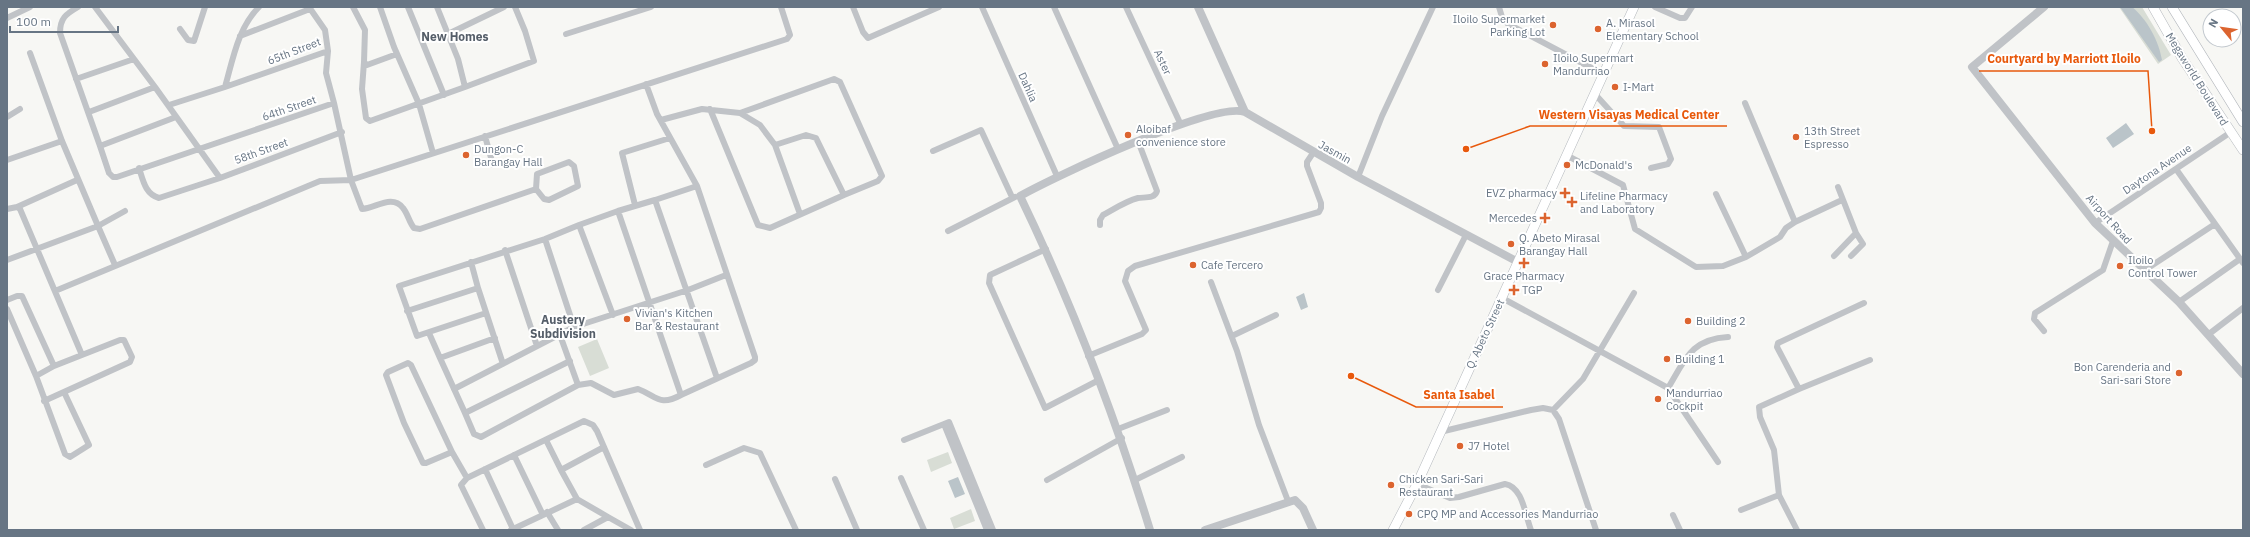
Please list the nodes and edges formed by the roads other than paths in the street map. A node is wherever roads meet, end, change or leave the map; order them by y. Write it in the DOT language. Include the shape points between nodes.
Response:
graph roads {
  1 [pos="78,7"];
  2 [pos="95,7"];
  3 [pos="205,7"];
  4 [pos="259,7"];
  5 [pos="353,7"];
  6 [pos="380,7"];
  7 [pos="408,7"];
  8 [pos="437,7"];
  9 [pos="504,7"];
  10 [pos="515,7"];
  11 [pos="651,7"];
  12 [pos="781,7"];
  13 [pos="853,7"];
  14 [pos="939,7"];
  15 [pos="982,7"];
  16 [pos="1054,7"];
  17 [pos="1126,7"];
  18 [pos="1198,7"];
  19 [pos="1434,7"];
  20 [pos="1499,7"];
  21 [pos="1634,7"];
  22 [pos="1655,7"];
  23 [pos="1692,7"];
  24 [pos="2044,7"];
  25 [pos="2153,7"];
  26 [pos="2172,7"];
  27 [pos="26,8"];
  28 [pos="309,8"];
  29 [pos="7,18"];
  30 [pos="180,29"];
  31 [pos="448,34"];
  32 [pos="566,34"];
  33 [pos="240,36"];
  34 [pos="328,51"];
  35 [pos="30,53"];
  36 [pos="397,54"];
  37 [pos="134,59"];
  38 [pos="364,62"];
  39 [pos="1603,74"];
  40 [pos="76,79"];
  41 [pos="646,84"];
  42 [pos="155,87"];
  43 [pos="225,87"];
  44 [pos="465,87"];
  45 [pos="1594,93"];
  46 [pos="444,95"];
  47 [pos="334,103"];
  48 [pos="1745,103"];
  49 [pos="419,104"];
  50 [pos="169,106"];
  51 [pos="20,109"];
  52 [pos="710,109"];
  53 [pos="89,112"];
  54 [pos="1245,112"];
  55 [pos="740,113"];
  56 [pos="7,117"];
  57 [pos="176,117"];
  58 [pos="661,120"];
  59 [pos="2243,121"];
  60 [pos="1181,125"];
  61 [pos="342,132"];
  62 [pos="2230,132"];
  63 [pos="485,136"];
  64 [pos="670,138"];
  65 [pos="62,141"];
  66 [pos="1138,141"];
  67 [pos="775,145"];
  68 [pos="100,146"];
  69 [pos="1118,149"];
  70 [pos="199,150"];
  71 [pos="2243,150"];
  72 [pos="933,151"];
  73 [pos="1313,152"];
  74 [pos="433,153"];
  75 [pos="1566,154"];
  76 [pos="7,160"];
  77 [pos="493,165"];
  78 [pos="139,168"];
  79 [pos="1651,168"];
  80 [pos="2176,169"];
  81 [pos="1057,176"];
  82 [pos="1358,177"];
  83 [pos="220,178"];
  84 [pos="77,180"];
  85 [pos="351,180"];
  86 [pos="697,186"];
  87 [pos="1838,187"];
  88 [pos="536,189"];
  89 [pos="1716,194"];
  90 [pos="844,195"];
  91 [pos="1016,196"];
  92 [pos="655,200"];
  93 [pos="1842,200"];
  94 [pos="635,205"];
  95 [pos="17,207"];
  96 [pos="7,209"];
  97 [pos="618,211"];
  98 [pos="125,212"];
  99 [pos="800,214"];
  100 [pos="1795,222"];
  101 [pos="2095,223"];
  102 [pos="2215,224"];
  103 [pos="579,225"];
  104 [pos="1100,225"];
  105 [pos="98,226"];
  106 [pos="948,231"];
  107 [pos="1856,233"];
  108 [pos="1466,235"];
  109 [pos="545,238"];
  110 [pos="2113,241"];
  111 [pos="36,249"];
  112 [pos="1046,249"];
  113 [pos="505,250"];
  114 [pos="1834,256"];
  115 [pos="1851,256"];
  116 [pos="1746,257"];
  117 [pos="7,260"];
  118 [pos="2241,261"];
  119 [pos="471,262"];
  120 [pos="1518,262"];
  121 [pos="115,265"];
  122 [pos="2145,270"];
  123 [pos="726,275"];
  124 [pos="1211,282"];
  125 [pos="478,288"];
  126 [pos="688,290"];
  127 [pos="1438,290"];
  128 [pos="55,291"];
  129 [pos="1634,293"];
  130 [pos="1502,298"];
  131 [pos="7,300"];
  132 [pos="2179,302"];
  133 [pos="649,303"];
  134 [pos="1864,303"];
  135 [pos="2243,308"];
  136 [pos="7,309"];
  137 [pos="407,311"];
  138 [pos="486,313"];
  139 [pos="612,314"];
  140 [pos="1276,316"];
  141 [pos="574,327"];
  142 [pos="2044,331"];
  143 [pos="429,333"];
  144 [pos="2209,334"];
  145 [pos="560,335"];
  146 [pos="1232,336"];
  147 [pos="1728,337"];
  148 [pos="495,338"];
  149 [pos="537,346"];
  150 [pos="1600,352"];
  151 [pos="82,355"];
  152 [pos="1088,356"];
  153 [pos="440,358"];
  154 [pos="1870,360"];
  155 [pos="570,361"];
  156 [pos="503,364"];
  157 [pos="54,366"];
  158 [pos="2242,369"];
  159 [pos="36,376"];
  160 [pos="717,378"];
  161 [pos="1099,380"];
  162 [pos="578,385"];
  163 [pos="1668,388"];
  164 [pos="454,389"];
  165 [pos="1799,389"];
  166 [pos="64,392"];
  167 [pos="681,395"];
  168 [pos="44,401"];
  169 [pos="1167,410"];
  170 [pos="1553,410"];
  171 [pos="465,413"];
  172 [pos="1118,430"];
  173 [pos="1440,432"];
  174 [pos="1122,438"];
  175 [pos="546,440"];
  176 [pos="904,440"];
  177 [pos="604,447"];
  178 [pos="452,452"];
  179 [pos="514,455"];
  180 [pos="1182,457"];
  181 [pos="1718,462"];
  182 [pos="706,465"];
  183 [pos="485,469"];
  184 [pos="561,470"];
  185 [pos="467,478"];
  186 [pos="901,478"];
  187 [pos="835,479"];
  188 [pos="1047,480"];
  189 [pos="1135,480"];
  190 [pos="971,483"];
  191 [pos="1417,484"];
  192 [pos="1779,495"];
  193 [pos="577,499"];
  194 [pos="1288,501"];
  195 [pos="1742,510"];
  196 [pos="545,514"];
  197 [pos="1673,515"];
  198 [pos="608,517"];
  199 [pos="522,528"];
  200 [pos="512,529"];
  201 [pos="483,530"];
  202 [pos="558,530"];
  203 [pos="584,530"];
  204 [pos="631,530"];
  205 [pos="640,530"];
  206 [pos="796,530"];
  207 [pos="857,530"];
  208 [pos="924,530"];
  209 [pos="987,530"];
  210 [pos="993,530"];
  211 [pos="1150,530"];
  212 [pos="1205,530"];
  213 [pos="1312,530"];
  214 [pos="1393,530"];
  215 [pos="1531,530"];
  216 [pos="1596,530"];
  217 [pos="1680,530"];
  218 [pos="1797,530"];
  1 -- 40 [label="street" via="64,15 60,23 60,33"];
  2 -- 37 [label="street"];
  3 -- 30 [label="street" via="194,41 188,40"];
  4 -- 33 [label="street"];
  5 -- 38 [label="street" via="365,30"];
  6 -- 36 [label="street"];
  7 -- 46 [label="street"];
  8 -- 31 [label="street"];
  9 -- 31 [label="street"];
  10 -- 44 [label="street" via="534,61"];
  11 -- 32 [label="street"];
  12 -- 41 [label="street" via="790,35 787,39"];
  13 -- 14 [label="street" via="868,38"];
  15 -- 81 [label="street, Dahlia"];
  16 -- 69 [label="street"];
  17 -- 60 [label="street, Aster"];
  18 -- 54 [label="street"];
  19 -- 82 [label="street" via="1382,116"];
  20 -- 39 [label="street" via="1502,17 1508,24"];
  21 -- 39 [label="main road, Q. Abeto Street"];
  22 -- 23 [label="street" via="1685,18"];
  24 -- 101 [label="street, Airport Road" via="1972,67"];
  25 -- 62 [label="main road, Megaworld Boulevard" via="2182,58"];
  26 -- 59 [label="main road, Megaworld Boulevard"];
  27 -- 29 [label="street"];
  28 -- 33 [label="street"];
  28 -- 34 [label="street, 65th Street" via="325,30"];
  31 -- 44 [label="street"];
  33 -- 43 [label="street"];
  34 -- 43 [label="street, 65th Street"];
  34 -- 47 [label="street, 64th Street" via="326,73"];
  35 -- 65 [label="street"];
  36 -- 38 [label="street" via="370,65"];
  36 -- 49 [label="street"];
  37 -- 40 [label="street"];
  37 -- 42 [label="street"];
  38 -- 49 [label="street" via="362,89 368,120"];
  39 -- 45 [label="main road, Q. Abeto Street"];
  40 -- 53 [label="street"];
  41 -- 58 [label="street"];
  41 -- 63 [label="street"];
  42 -- 50 [label="street"];
  42 -- 53 [label="street"];
  43 -- 50 [label="street, 65th Street"];
  44 -- 46 [label="street"];
  45 -- 75 [label="main road, Q. Abeto Street"];
  45 -- 79 [label="street" via="1624,126 1659,127 1671,160 1668,164"];
  46 -- 49 [label="street"];
  47 -- 61 [label="street"];
  47 -- 70 [label="street, 64th Street"];
  48 -- 100 [label="street"];
  49 -- 74 [label="street"];
  50 -- 57 [label="street"];
  51 -- 56 [label="street"];
  52 -- 55 [label="street"];
  52 -- 58 [label="street" via="699,109"];
  52 -- 99 [label="street" via="758,225 770,228"];
  53 -- 68 [label="street"];
  54 -- 60 [label="street" via="1233,110"];
  54 -- 73 [label="street, Jasmin"];
  55 -- 67 [label="street" via="760,126"];
  55 -- 90 [label="street" via="834,79 838,80 882,176 878,181"];
  57 -- 68 [label="street"];
  57 -- 70 [label="street"];
  58 -- 64 [label="street"];
  60 -- 66 [label="street"];
  61 -- 83 [label="street, 58th Street"];
  61 -- 85 [label="street"];
  62 -- 71 [label="main road, Megaworld Boulevard"];
  62 -- 80 [label="street, Daytona Avenue"];
  63 -- 74 [label="street"];
  63 -- 77 [label="street"];
  64 -- 86 [label="street"];
  64 -- 94 [label="street" via="622,153"];
  65 -- 76 [label="street"];
  65 -- 84 [label="street"];
  66 -- 69 [label="street"];
  66 -- 104 [label="street" via="1157,194 1133,200 1109,212 1100,220"];
  67 -- 90 [label="street" via="806,136 816,138"];
  67 -- 99 [label="street"];
  68 -- 78 [label="street, 64th Street" via="109,173 113,177"];
  69 -- 81 [label="street"];
  70 -- 78 [label="street, 64th Street"];
  70 -- 83 [label="street"];
  72 -- 91 [label="street" via="981,130"];
  73 -- 82 [label="street, Jasmin"];
  73 -- 152 [label="street" via="1307,166 1321,203 1322,208 1319,212 1135,266 1128,271 1124,281 1146,330 1142,334"];
  74 -- 85 [label="street"];
  75 -- 116 [label="street" via="1623,185 1635,229 1691,265 1717,267"];
  75 -- 120 [label="main road, Q. Abeto Street"];
  78 -- 83 [label="street, 58th Street" via="146,188 152,196 158,198"];
  80 -- 101 [label="street, Daytona Avenue"];
  80 -- 102 [label="street"];
  81 -- 91 [label="street"];
  82 -- 108 [label="street, Jasmin"];
  84 -- 95 [label="street"];
  84 -- 105 [label="street"];
  85 -- 88 [label="street" via="362,209 387,201 394,202 405,209 414,228 420,229"];
  85 -- 121 [label="street" via="315,183"];
  86 -- 92 [label="street"];
  86 -- 123 [label="street"];
  87 -- 93 [label="street"];
  88 -- 88 [label="street" via="537,174 572,163 579,184 576,188 547,200"];
  89 -- 116 [label="street"];
  90 -- 99 [label="street"];
  91 -- 106 [label="street"];
  91 -- 112 [label="street"];
  92 -- 94 [label="street"];
  92 -- 126 [label="street"];
  93 -- 100 [label="street"];
  93 -- 107 [label="street"];
  94 -- 97 [label="street"];
  95 -- 96 [label="street"];
  95 -- 111 [label="street"];
  97 -- 103 [label="street"];
  97 -- 133 [label="street"];
  98 -- 105 [label="street"];
  100 -- 116 [label="street" via="1786,228 1780,237"];
  101 -- 110 [label="street, Airport Road"];
  102 -- 118 [label="street"];
  102 -- 122 [label="street"];
  103 -- 109 [label="street"];
  103 -- 139 [label="street"];
  105 -- 111 [label="street"];
  105 -- 121 [label="street"];
  107 -- 114 [label="street"];
  107 -- 115 [label="street" via="1862,244"];
  108 -- 120 [label="street, Jasmin"];
  108 -- 127 [label="street"];
  109 -- 113 [label="street"];
  109 -- 141 [label="street"];
  110 -- 122 [label="street, Airport Road"];
  110 -- 142 [label="street" via="2103,270 2035,313 2034,319"];
  111 -- 117 [label="street"];
  111 -- 128 [label="street"];
  112 -- 152 [label="street"];
  112 -- 161 [label="street" via="990,275 989,283 1045,408"];
  113 -- 119 [label="street"];
  113 -- 149 [label="street"];
  118 -- 132 [label="street"];
  119 -- 125 [label="street"];
  119 -- 137 [label="street" via="400,286"];
  120 -- 130 [label="main road, Q. Abeto Street"];
  121 -- 128 [label="street"];
  122 -- 132 [label="street, Airport Road"];
  123 -- 126 [label="street"];
  123 -- 160 [label="street" via="756,357 755,360"];
  124 -- 146 [label="street"];
  125 -- 137 [label="street"];
  125 -- 138 [label="street"];
  126 -- 133 [label="street"];
  126 -- 160 [label="street"];
  128 -- 151 [label="street"];
  129 -- 150 [label="street"];
  130 -- 150 [label="street"];
  130 -- 173 [label="main road, Q. Abeto Street"];
  131 -- 157 [label="street" via="22,296"];
  132 -- 144 [label="street, Airport Road"];
  133 -- 139 [label="street"];
  133 -- 167 [label="street"];
  134 -- 165 [label="street" via="1778,343 1777,347"];
  135 -- 144 [label="street"];
  136 -- 159 [label="street"];
  137 -- 143 [label="street" via="417,336"];
  138 -- 143 [label="street"];
  138 -- 148 [label="street"];
  139 -- 141 [label="street"];
  140 -- 146 [label="street"];
  141 -- 145 [label="street"];
  143 -- 153 [label="street"];
  144 -- 158 [label="street, Airport Road"];
  145 -- 149 [label="street"];
  145 -- 155 [label="street"];
  146 -- 194 [label="street" via="1259,425"];
  147 -- 163 [label="street" via="1716,338 1696,346"];
  148 -- 153 [label="street"];
  148 -- 156 [label="street"];
  149 -- 156 [label="street"];
  150 -- 163 [label="street"];
  150 -- 170 [label="street" via="1583,379"];
  151 -- 157 [label="street"];
  151 -- 166 [label="street" via="122,339 132,357 130,362"];
  152 -- 161 [label="street"];
  153 -- 164 [label="street"];
  154 -- 165 [label="street"];
  155 -- 162 [label="street"];
  155 -- 171 [label="street"];
  156 -- 164 [label="street"];
  157 -- 159 [label="street"];
  159 -- 168 [label="street"];
  160 -- 167 [label="street"];
  161 -- 172 [label="street"];
  162 -- 167 [label="street" via="591,383 614,395 638,389 662,401 669,401"];
  162 -- 171 [label="street" via="481,437 474,434"];
  163 -- 181 [label="street"];
  164 -- 171 [label="street"];
  165 -- 192 [label="street" via="1759,407 1758,411 1774,450"];
  166 -- 168 [label="street"];
  166 -- 168 [label="street" via="89,445 70,457 65,454"];
  169 -- 172 [label="street"];
  170 -- 173 [label="street" via="1531,410"];
  170 -- 216 [label="street" via="1559,419"];
  172 -- 174 [label="street"];
  173 -- 191 [label="main road, Q. Abeto Street"];
  174 -- 188 [label="street"];
  174 -- 189 [label="street"];
  175 -- 177 [label="street" via="584,421 593,425"];
  175 -- 179 [label="street"];
  175 -- 184 [label="street"];
  176 -- 190 [label="street" via="946,423"];
  177 -- 184 [label="street"];
  177 -- 205 [label="street"];
  178 -- 178 [label="street" via="411,365 408,363 388,372 386,375 404,423 423,463"];
  178 -- 185 [label="street"];
  179 -- 183 [label="street"];
  179 -- 196 [label="street"];
  180 -- 189 [label="street"];
  182 -- 206 [label="street" via="744,448 760,453"];
  183 -- 185 [label="street"];
  183 -- 200 [label="street"];
  184 -- 193 [label="street"];
  185 -- 201 [label="street" via="461,488"];
  186 -- 208 [label="street"];
  187 -- 207 [label="street"];
  189 -- 211 [label="street"];
  190 -- 209 [label="street"];
  190 -- 210 [label="street"];
  191 -- 214 [label="main road, Q. Abeto Street"];
  191 -- 215 [label="street" via="1450,498 1459,498 1505,484 1512,486 1518,492"];
  192 -- 195 [label="street"];
  192 -- 218 [label="street"];
  193 -- 196 [label="street"];
  193 -- 198 [label="street"];
  194 -- 212 [label="street"];
  194 -- 213 [label="street" via="1299,502"];
  196 -- 199 [label="street"];
  196 -- 202 [label="street"];
  197 -- 217 [label="street"];
  198 -- 203 [label="street"];
  198 -- 204 [label="street"];
  199 -- 200 [label="street"];
}
